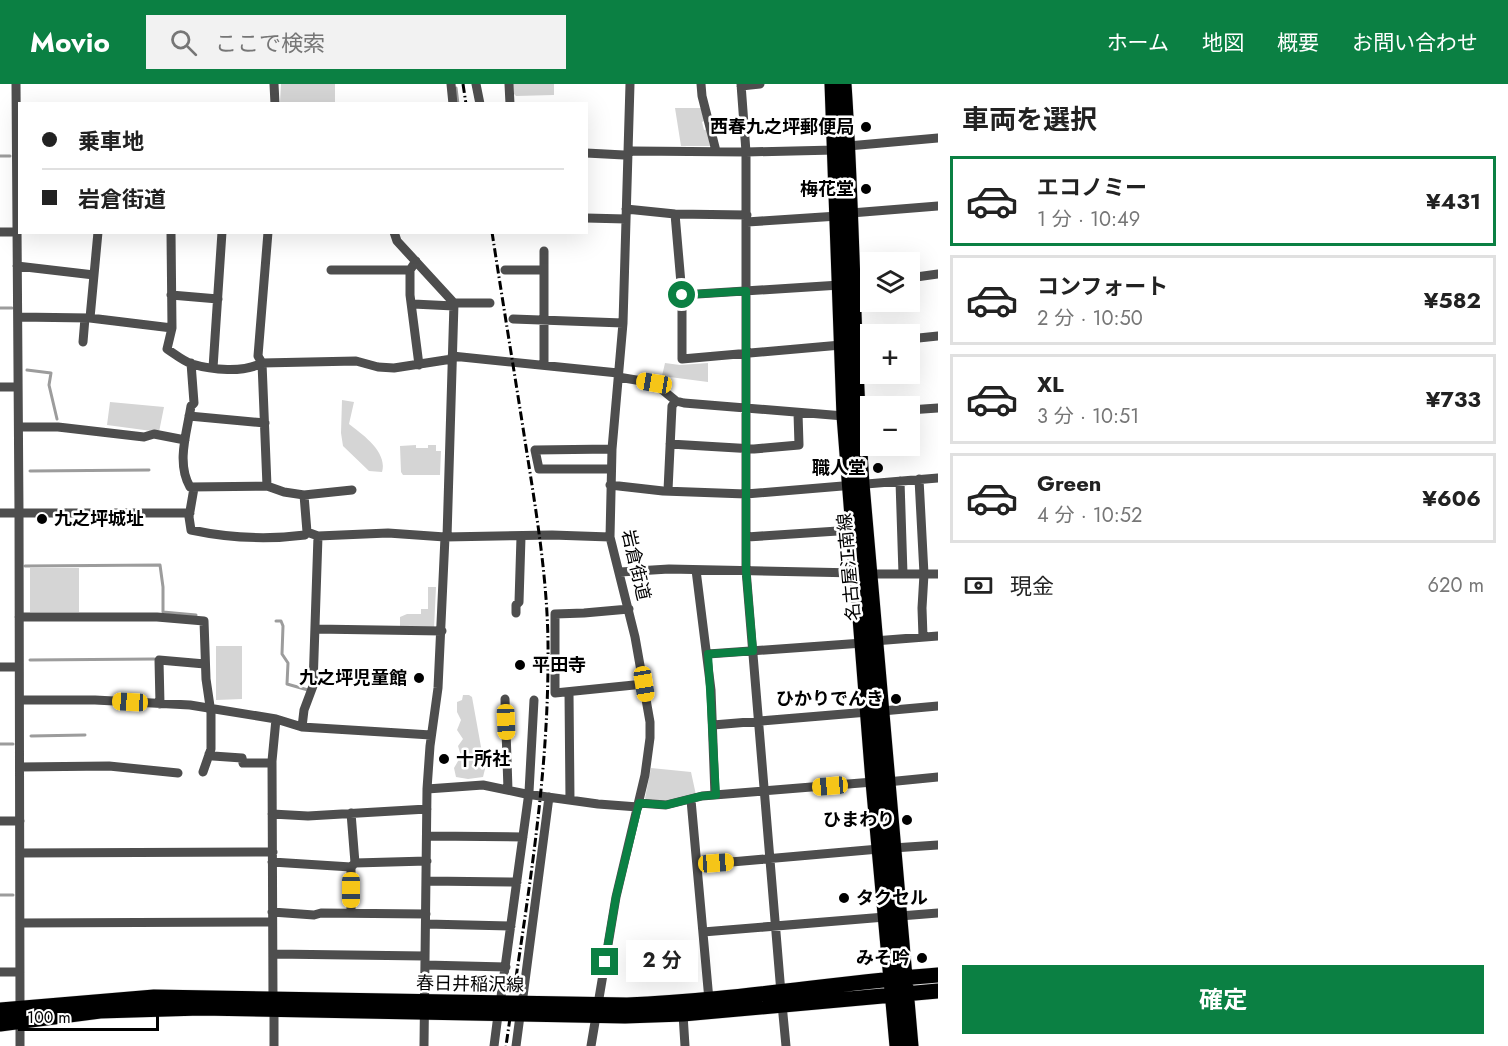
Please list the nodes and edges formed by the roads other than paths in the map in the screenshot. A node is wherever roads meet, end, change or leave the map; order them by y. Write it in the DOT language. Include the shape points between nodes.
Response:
graph roads {
  1 [pos="16,84"];
  2 [pos="274,84"];
  3 [pos="451,84"];
  4 [pos="476,84"];
  5 [pos="509,84"];
  6 [pos="630,84"];
  7 [pos="701,84"];
  8 [pos="760,84"];
  9 [pos="832,84"];
  10 [pos="844,84"];
  11 [pos="741,85"];
  12 [pos="275,102"];
  13 [pos="453,102"];
  14 [pos="480,102"];
  15 [pos="510,102"];
  16 [pos="18,130"];
  17 [pos="938,138"];
  18 [pos="842,148"];
  19 [pos="716,151"];
  20 [pos="746,152"];
  21 [pos="588,153"];
  22 [pos="628,153"];
  23 [pos="938,206"];
  24 [pos="626,214"];
  25 [pos="675,214"];
  26 [pos="844,215"];
  27 [pos="588,218"];
  28 [pos="747,219"];
  29 [pos="18,222"];
  30 [pos="0,232"];
  31 [pos="17,232"];
  32 [pos="98,234"];
  33 [pos="171,234"];
  34 [pos="222,234"];
  35 [pos="267,234"];
  36 [pos="395,234"];
  37 [pos="543,251"];
  38 [pos="416,261"];
  39 [pos="17,266"];
  40 [pos="331,270"];
  41 [pos="410,270"];
  42 [pos="505,270"];
  43 [pos="544,270"];
  44 [pos="938,274"];
  45 [pos="94,275"];
  46 [pos="920,276"];
  47 [pos="860,281"];
  48 [pos="846,283"];
  49 [pos="746,291"];
  50 [pos="171,295"];
  51 [pos="682,295"];
  52 [pos="218,299"];
  53 [pos="490,303"];
  54 [pos="413,304"];
  55 [pos="454,305"];
  56 [pos="18,317"];
  57 [pos="88,318"];
  58 [pos="513,319"];
  59 [pos="544,319"];
  60 [pos="623,323"];
  61 [pos="171,328"];
  62 [pos="938,336"];
  63 [pos="920,338"];
  64 [pos="83,342"];
  65 [pos="855,344"];
  66 [pos="746,353"];
  67 [pos="452,358"];
  68 [pos="191,363"];
  69 [pos="262,363"];
  70 [pos="544,364"];
  71 [pos="419,365"];
  72 [pos="213,368"];
  73 [pos="618,375"];
  74 [pos="0,387"];
  75 [pos="18,387"];
  76 [pos="676,401"];
  77 [pos="746,408"];
  78 [pos="938,408"];
  79 [pos="920,409"];
  80 [pos="798,413"];
  81 [pos="857,415"];
  82 [pos="189,416"];
  83 [pos="265,423"];
  84 [pos="19,427"];
  85 [pos="185,440"];
  86 [pos="670,444"];
  87 [pos="747,448"];
  88 [pos="612,449"];
  89 [pos="611,469"];
  90 [pos="938,478"];
  91 [pos="920,479"];
  92 [pos="900,481"];
  93 [pos="855,484"];
  94 [pos="610,485"];
  95 [pos="267,486"];
  96 [pos="194,488"];
  97 [pos="352,490"];
  98 [pos="668,490"];
  99 [pos="746,494"];
  100 [pos="304,495"];
  101 [pos="19,512"];
  102 [pos="0,513"];
  103 [pos="190,513"];
  104 [pos="853,530"];
  105 [pos="308,532"];
  106 [pos="318,536"];
  107 [pos="446,537"];
  108 [pos="521,537"];
  109 [pos="610,537"];
  110 [pos="747,537"];
  111 [pos="696,570"];
  112 [pos="746,570"];
  113 [pos="620,572"];
  114 [pos="863,574"];
  115 [pos="903,574"];
  116 [pos="924,574"];
  117 [pos="938,574"];
  118 [pos="629,609"];
  119 [pos="516,613"];
  120 [pos="19,617"];
  121 [pos="315,629"];
  122 [pos="442,631"];
  123 [pos="938,636"];
  124 [pos="923,637"];
  125 [pos="869,642"];
  126 [pos="753,651"];
  127 [pos="708,654"];
  128 [pos="205,664"];
  129 [pos="0,668"];
  130 [pos="20,668"];
  131 [pos="644,684"];
  132 [pos="569,692"];
  133 [pos="505,699"];
  134 [pos="20,700"];
  135 [pos="534,700"];
  136 [pos="160,704"];
  137 [pos="938,706"];
  138 [pos="210,707"];
  139 [pos="875,712"];
  140 [pos="276,719"];
  141 [pos="759,721"];
  142 [pos="712,725"];
  143 [pos="302,727"];
  144 [pos="431,735"];
  145 [pos="209,754"];
  146 [pos="272,763"];
  147 [pos="20,767"];
  148 [pos="202,772"];
  149 [pos="178,773"];
  150 [pos="938,777"];
  151 [pos="880,782"];
  152 [pos="427,789"];
  153 [pos="508,790"];
  154 [pos="765,791"];
  155 [pos="528,795"];
  156 [pos="716,795"];
  157 [pos="549,797"];
  158 [pos="570,800"];
  159 [pos="691,800"];
  160 [pos="638,805"];
  161 [pos="428,809"];
  162 [pos="351,813"];
  163 [pos="272,814"];
  164 [pos="0,821"];
  165 [pos="20,821"];
  166 [pos="428,836"];
  167 [pos="523,837"];
  168 [pos="938,845"];
  169 [pos="886,849"];
  170 [pos="20,853"];
  171 [pos="272,857"];
  172 [pos="770,859"];
  173 [pos="427,861"];
  174 [pos="353,865"];
  175 [pos="697,865"];
  176 [pos="426,881"];
  177 [pos="517,882"];
  178 [pos="351,913"];
  179 [pos="938,913"];
  180 [pos="272,917"];
  181 [pos="893,917"];
  182 [pos="426,919"];
  183 [pos="20,923"];
  184 [pos="511,926"];
  185 [pos="776,926"];
  186 [pos="703,932"];
  187 [pos="273,954"];
  188 [pos="425,961"];
  189 [pos="506,967"];
  190 [pos="0,972"];
  191 [pos="20,972"];
  192 [pos="938,975"];
  193 [pos="899,979"];
  194 [pos="938,991"];
  195 [pos="900,995"];
  196 [pos="782,999"];
  197 [pos="709,1000"];
  198 [pos="273,1004"];
  199 [pos="424,1008"];
  200 [pos="499,1009"];
  201 [pos="0,1010"];
  202 [pos="521,1010"];
  203 [pos="596,1011"];
  204 [pos="683,1014"];
  205 [pos="20,1015"];
  206 [pos="0,1024"];
  207 [pos="20,1046"];
  208 [pos="274,1046"];
  209 [pos="424,1046"];
  210 [pos="494,1046"];
  211 [pos="516,1046"];
  212 [pos="591,1046"];
  213 [pos="685,1046"];
  214 [pos="786,1046"];
  215 [pos="897,1046"];
  216 [pos="911,1046"];
  1 -- 16 [label="street"];
  2 -- 12 [label="street"];
  3 -- 13 [label="street"];
  4 -- 14 [label="street"];
  5 -- 15 [label="street"];
  6 -- 22 [label="street, 岩倉街道"];
  7 -- 19 [label="street"];
  8 -- 11 [label="street"];
  9 -- 18 [label="main road, 名古屋江南線"];
  10 -- 18 [label="main road, 名古屋江南線"];
  11 -- 20 [label="street"];
  16 -- 29 [label="street"];
  17 -- 18 [label="street"];
  18 -- 20 [label="street"];
  18 -- 26 [label="main road, 名古屋江南線"];
  19 -- 20 [label="street"];
  19 -- 22 [label="street"];
  20 -- 28 [label="street"];
  21 -- 22 [label="street"];
  22 -- 24 [label="street, 岩倉街道"];
  23 -- 26 [label="street"];
  24 -- 25 [label="street"];
  24 -- 27 [label="street"];
  24 -- 60 [label="street, 岩倉街道"];
  25 -- 28 [label="street"];
  25 -- 51 [label="street"];
  26 -- 28 [label="street"];
  26 -- 48 [label="main road, 名古屋江南線"];
  28 -- 49 [label="street"];
  29 -- 31 [label="street"];
  30 -- 31 [label="street"];
  31 -- 39 [label="street"];
  32 -- 45 [label="street"];
  33 -- 50 [label="street"];
  34 -- 52 [label="street"];
  35 -- 69 [label="street" via="258,356"];
  36 -- 38 [label="street"];
  37 -- 43 [label="street"];
  38 -- 41 [label="street"];
  38 -- 55 [label="street"];
  39 -- 45 [label="street"];
  39 -- 56 [label="street"];
  40 -- 41 [label="street"];
  41 -- 54 [label="street"];
  42 -- 43 [label="street"];
  43 -- 59 [label="street"];
  44 -- 46 [label="street"];
  45 -- 57 [label="street"];
  47 -- 48 [label="street"];
  48 -- 49 [label="street"];
  48 -- 65 [label="main road, 名古屋江南線"];
  49 -- 51 [label="street"];
  49 -- 66 [label="street"];
  50 -- 52 [label="street"];
  50 -- 61 [label="street"];
  51 -- 66 [label="street" via="681,359"];
  52 -- 72 [label="street"];
  53 -- 55 [label="street"];
  54 -- 55 [label="street"];
  54 -- 71 [label="street"];
  55 -- 67 [label="street"];
  56 -- 57 [label="street"];
  56 -- 75 [label="street"];
  57 -- 61 [label="street"];
  57 -- 64 [label="street"];
  58 -- 59 [label="street"];
  59 -- 60 [label="street"];
  59 -- 70 [label="street"];
  60 -- 73 [label="street, 岩倉街道"];
  61 -- 68 [label="street" via="167,349"];
  62 -- 63 [label="street"];
  65 -- 66 [label="street"];
  65 -- 81 [label="main road, 名古屋江南線"];
  66 -- 77 [label="street"];
  67 -- 70 [label="street"];
  67 -- 71 [label="street"];
  67 -- 107 [label="street"];
  68 -- 72 [label="street"];
  68 -- 82 [label="street" via="194,403"];
  69 -- 71 [label="street" via="356,361 394,368"];
  69 -- 72 [label="street" via="237,369"];
  69 -- 83 [label="street"];
  70 -- 73 [label="street"];
  73 -- 76 [label="street" via="654,383"];
  73 -- 88 [label="street, 岩倉街道"];
  74 -- 75 [label="street"];
  75 -- 84 [label="street"];
  76 -- 77 [label="street"];
  76 -- 86 [label="street" via="672,406"];
  77 -- 80 [label="street"];
  77 -- 87 [label="street"];
  78 -- 79 [label="street"];
  80 -- 81 [label="street"];
  80 -- 87 [label="street" via="799,445"];
  81 -- 93 [label="main road, 名古屋江南線"];
  82 -- 83 [label="street"];
  82 -- 85 [label="street"];
  83 -- 95 [label="street"];
  84 -- 85 [label="street" via="58,427"];
  84 -- 101 [label="street"];
  85 -- 96 [label="street" via="183,476"];
  86 -- 87 [label="street"];
  86 -- 98 [label="street"];
  87 -- 99 [label="street"];
  88 -- 89 [label="street, 岩倉街道"];
  88 -- 89 [label="street" via="535,450 539,469"];
  89 -- 94 [label="street, 岩倉街道"];
  90 -- 91 [label="street"];
  91 -- 92 [label="street"];
  91 -- 116 [label="street"];
  92 -- 93 [label="street"];
  92 -- 115 [label="street"];
  93 -- 99 [label="street"];
  93 -- 104 [label="main road, 名古屋江南線"];
  93 -- 114 [label="main road, 名古屋江南線"];
  94 -- 98 [label="street"];
  94 -- 109 [label="street, 岩倉街道"];
  95 -- 96 [label="street"];
  95 -- 100 [label="street"];
  96 -- 103 [label="street"];
  97 -- 100 [label="street"];
  98 -- 99 [label="street"];
  99 -- 110 [label="street"];
  100 -- 105 [label="street"];
  101 -- 102 [label="street"];
  101 -- 103 [label="street"];
  101 -- 120 [label="street"];
  103 -- 105 [label="street" via="189,528 209,534 273,539"];
  104 -- 110 [label="street"];
  104 -- 114 [label="main road, 名古屋江南線"];
  105 -- 106 [label="street"];
  106 -- 107 [label="street" via="388,533"];
  106 -- 121 [label="street"];
  107 -- 108 [label="street"];
  107 -- 122 [label="street"];
  108 -- 109 [label="street"];
  108 -- 119 [label="street"];
  109 -- 113 [label="street, 岩倉街道"];
  110 -- 112 [label="street"];
  111 -- 112 [label="street"];
  111 -- 113 [label="street"];
  111 -- 127 [label="street"];
  112 -- 114 [label="street"];
  112 -- 126 [label="street"];
  113 -- 118 [label="street, 岩倉街道"];
  114 -- 115 [label="street"];
  114 -- 125 [label="main road, 名古屋江南線"];
  115 -- 116 [label="street"];
  116 -- 117 [label="street"];
  116 -- 124 [label="street"];
  118 -- 131 [label="street, 岩倉街道"];
  118 -- 132 [label="street" via="555,614 555,693"];
  120 -- 128 [label="street" via="204,621"];
  120 -- 130 [label="street"];
  121 -- 122 [label="street"];
  121 -- 143 [label="street" via="313,686"];
  122 -- 144 [label="street"];
  123 -- 124 [label="street"];
  124 -- 125 [label="street"];
  125 -- 126 [label="street"];
  125 -- 139 [label="main road, 名古屋江南線"];
  126 -- 127 [label="street"];
  126 -- 141 [label="street"];
  127 -- 142 [label="street"];
  128 -- 136 [label="street" via="159,660"];
  128 -- 138 [label="street"];
  129 -- 130 [label="street"];
  130 -- 134 [label="street"];
  131 -- 132 [label="street"];
  131 -- 160 [label="street, 岩倉街道" via="650,738"];
  132 -- 158 [label="street"];
  133 -- 153 [label="street"];
  134 -- 136 [label="street"];
  134 -- 147 [label="street"];
  135 -- 155 [label="street"];
  136 -- 138 [label="street"];
  137 -- 139 [label="street"];
  138 -- 140 [label="street"];
  138 -- 145 [label="street"];
  139 -- 141 [label="street"];
  139 -- 151 [label="main road, 名古屋江南線"];
  140 -- 143 [label="street"];
  140 -- 146 [label="street"];
  141 -- 142 [label="street"];
  141 -- 154 [label="street"];
  142 -- 156 [label="street"];
  143 -- 144 [label="street"];
  144 -- 152 [label="street"];
  145 -- 146 [label="street" via="242,758 243,763"];
  145 -- 148 [label="street"];
  146 -- 163 [label="street"];
  147 -- 149 [label="street" via="109,766"];
  147 -- 165 [label="street"];
  150 -- 151 [label="street"];
  151 -- 154 [label="street"];
  151 -- 169 [label="main road, 名古屋江南線"];
  152 -- 153 [label="street" via="483,785"];
  152 -- 161 [label="street"];
  153 -- 155 [label="street"];
  154 -- 156 [label="street"];
  154 -- 172 [label="street"];
  155 -- 157 [label="street"];
  155 -- 167 [label="street"];
  156 -- 159 [label="street"];
  157 -- 158 [label="street"];
  157 -- 202 [label="street"];
  158 -- 160 [label="street"];
  159 -- 160 [label="street"];
  159 -- 175 [label="street"];
  160 -- 203 [label="street, 岩倉街道" via="616,897"];
  161 -- 162 [label="street"];
  161 -- 166 [label="street"];
  162 -- 163 [label="street" via="292,817"];
  162 -- 174 [label="street"];
  163 -- 171 [label="street"];
  164 -- 165 [label="street"];
  165 -- 170 [label="street"];
  166 -- 167 [label="street"];
  166 -- 173 [label="street"];
  167 -- 177 [label="street"];
  168 -- 169 [label="street"];
  169 -- 172 [label="street"];
  169 -- 181 [label="main road, 名古屋江南線"];
  170 -- 171 [label="street"];
  170 -- 183 [label="street"];
  171 -- 174 [label="street"];
  171 -- 180 [label="street"];
  172 -- 175 [label="street"];
  172 -- 185 [label="street"];
  173 -- 174 [label="street"];
  173 -- 176 [label="street"];
  174 -- 178 [label="street"];
  175 -- 186 [label="street"];
  176 -- 177 [label="street"];
  176 -- 182 [label="street"];
  177 -- 184 [label="street"];
  178 -- 180 [label="street"];
  178 -- 182 [label="street"];
  179 -- 181 [label="street"];
  180 -- 183 [label="street"];
  180 -- 187 [label="street"];
  181 -- 185 [label="street"];
  181 -- 193 [label="main road, 名古屋江南線"];
  182 -- 184 [label="street"];
  182 -- 188 [label="street"];
  183 -- 191 [label="street"];
  184 -- 189 [label="street"];
  185 -- 186 [label="street"];
  185 -- 196 [label="street"];
  186 -- 197 [label="street"];
  187 -- 188 [label="street"];
  187 -- 198 [label="street"];
  188 -- 189 [label="street"];
  188 -- 199 [label="street"];
  189 -- 200 [label="street"];
  190 -- 191 [label="street"];
  191 -- 205 [label="street"];
  192 -- 193 [label="main road, 春日井稲沢線"];
  193 -- 195 [label="main road, 名古屋江南線"];
  193 -- 196 [label="main road, 春日井稲沢線"];
  194 -- 195 [label="main road, 春日井稲沢線"];
  195 -- 196 [label="main road, 春日井稲沢線"];
  195 -- 215 [label="main road, 名古屋江南線"];
  195 -- 216 [label="main road, 名古屋江南線"];
  196 -- 197 [label="main road, 春日井稲沢線"];
  196 -- 204 [label="main road, 春日井稲沢線"];
  196 -- 214 [label="street"];
  197 -- 203 [label="main road, 春日井稲沢線"];
  198 -- 199 [label="main road, 春日井稲沢線"];
  198 -- 205 [label="main road, 春日井稲沢線"];
  198 -- 208 [label="street"];
  199 -- 200 [label="main road, 春日井稲沢線"];
  199 -- 209 [label="street"];
  200 -- 202 [label="main road, 春日井稲沢線"];
  200 -- 210 [label="street"];
  201 -- 205 [label="main road, 春日井稲沢線"];
  202 -- 203 [label="main road, 春日井稲沢線"];
  202 -- 211 [label="street"];
  203 -- 204 [label="main road, 春日井稲沢線"];
  203 -- 212 [label="street, 岩倉街道"];
  204 -- 213 [label="street"];
  205 -- 206 [label="main road, 春日井稲沢線"];
  205 -- 207 [label="street"];
}
